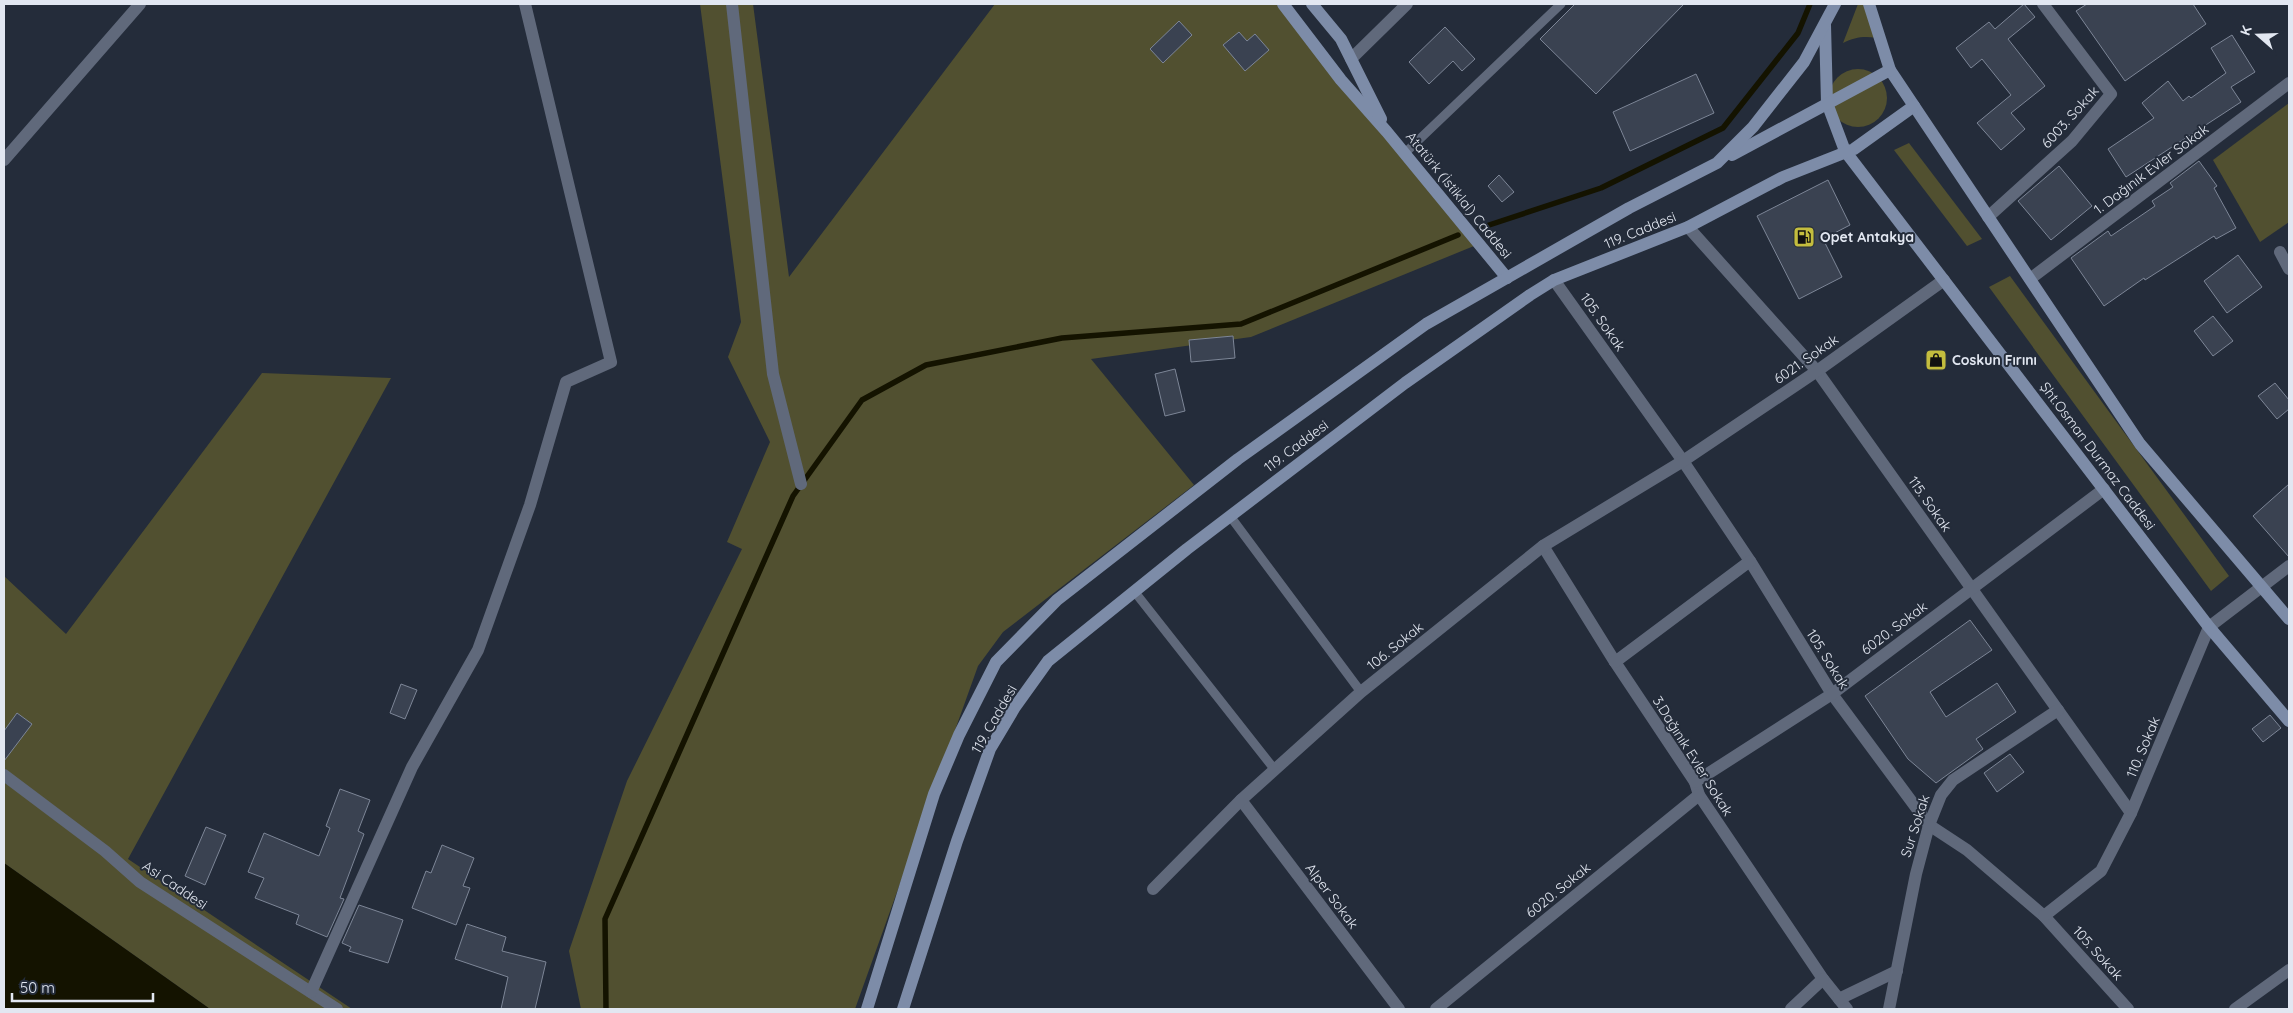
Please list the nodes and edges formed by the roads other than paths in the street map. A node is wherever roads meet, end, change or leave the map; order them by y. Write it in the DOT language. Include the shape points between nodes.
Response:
graph roads {
  1 [pos="140,4"];
  2 [pos="525,4"];
  3 [pos="732,4"];
  4 [pos="1282,4"];
  5 [pos="1312,4"];
  6 [pos="1407,4"];
  7 [pos="1561,4"];
  8 [pos="1835,4"];
  9 [pos="1869,4"];
  10 [pos="2044,4"];
  11 [pos="1825,22"];
  12 [pos="1351,59"];
  13 [pos="1890,70"];
  14 [pos="2289,84"];
  15 [pos="1827,103"];
  16 [pos="1914,106"];
  17 [pos="1387,132"];
  18 [pos="1845,151"];
  19 [pos="1405,153"];
  20 [pos="4,160"];
  21 [pos="1717,163"];
  22 [pos="1988,217"];
  23 [pos="1688,227"];
  24 [pos="2280,252"];
  25 [pos="2289,269"];
  26 [pos="1507,278"];
  27 [pos="2030,279"];
  28 [pos="1554,280"];
  29 [pos="1944,280"];
  30 [pos="1817,370"];
  31 [pos="1683,461"];
  32 [pos="801,484"];
  33 [pos="2104,489"];
  34 [pos="1230,516"];
  35 [pos="1543,546"];
  36 [pos="1750,561"];
  37 [pos="2289,566"];
  38 [pos="2261,586"];
  39 [pos="1971,588"];
  40 [pos="1134,591"];
  41 [pos="2289,619"];
  42 [pos="2209,627"];
  43 [pos="1615,662"];
  44 [pos="1361,692"];
  45 [pos="1832,694"];
  46 [pos="2058,710"];
  47 [pos="2289,721"];
  48 [pos="1275,770"];
  49 [pos="4,775"];
  50 [pos="1697,788"];
  51 [pos="1241,800"];
  52 [pos="2131,813"];
  53 [pos="1929,825"];
  54 [pos="1153,889"];
  55 [pos="2044,916"];
  56 [pos="2289,970"];
  57 [pos="1897,971"];
  58 [pos="1823,979"];
  59 [pos="311,992"];
  60 [pos="1839,999"];
  61 [pos="337,1009"];
  62 [pos="867,1009"];
  63 [pos="903,1009"];
  64 [pos="1399,1009"];
  65 [pos="1436,1009"];
  66 [pos="1791,1009"];
  67 [pos="1848,1009"];
  68 [pos="1889,1009"];
  69 [pos="2128,1009"];
  70 [pos="2235,1009"];
  1 -- 20 [label="street"];
  2 -- 59 [label="street" via="611,362 566,382 530,505 478,650 412,767"];
  3 -- 32 [label="street" via="773,374"];
  4 -- 17 [label="street, Atatürk (İstiklal) Caddesi" via="1341,80"];
  5 -- 12 [label="street, Atatürk (İstiklal) Caddesi" via="1341,39"];
  6 -- 12 [label="street"];
  7 -- 19 [label="lane"];
  8 -- 11 [label="street, 119. Caddesi"];
  9 -- 13 [label="street"];
  10 -- 22 [label="street, 6003. Sokak" via="2112,94 2072,141"];
  11 -- 15 [label="street, Şht.Osman Durmaz Caddesi"];
  11 -- 21 [label="street, 119. Caddesi" via="1804,62 1753,128"];
  12 -- 17 [label="street, Atatürk (İstiklal) Caddesi"];
  13 -- 15 [label="street, 119. Caddesi"];
  13 -- 16 [label="street"];
  14 -- 27 [label="street, 1. Dağınık Evler Sokak"];
  15 -- 18 [label="street, Şht.Osman Durmaz Caddesi"];
  15 -- 21 [label="street, 119. Caddesi"];
  16 -- 18 [label="street, 119. Caddesi" via="1854,149"];
  16 -- 22 [label="street"];
  17 -- 19 [label="street, Atatürk (İstiklal) Caddesi"];
  18 -- 23 [label="street, 119. Caddesi" via="1783,177"];
  18 -- 29 [label="street, Şht.Osman Durmaz Caddesi"];
  19 -- 26 [label="street, Atatürk (İstiklal) Caddesi"];
  21 -- 26 [label="street, 119. Caddesi" via="1629,208"];
  22 -- 27 [label="street"];
  23 -- 28 [label="street, 119. Caddesi"];
  23 -- 30 [label="street, 115. Sokak"];
  24 -- 25 [label="street"];
  26 -- 62 [label="street, 119. Caddesi" via="1426,324 1238,459 1057,600 996,662 934,794"];
  27 -- 38 [label="street" via="2140,444"];
  28 -- 31 [label="street, 105. Sokak"];
  28 -- 34 [label="street, 119. Caddesi" via="1405,383"];
  29 -- 30 [label="street, 6021. Sokak"];
  29 -- 33 [label="street, Şht.Osman Durmaz Caddesi"];
  30 -- 31 [label="street, 6021. Sokak"];
  30 -- 39 [label="street, 115. Sokak"];
  31 -- 35 [label="street, 106. Sokak"];
  31 -- 36 [label="street, 105. Sokak"];
  33 -- 39 [label="street, 6020. Sokak"];
  33 -- 42 [label="street, Şht.Osman Durmaz Caddesi"];
  34 -- 40 [label="street, 119. Caddesi"];
  34 -- 44 [label="lane"];
  35 -- 43 [label="street, 3.Dağınık Evler Sokak"];
  35 -- 44 [label="street, 106. Sokak"];
  36 -- 43 [label="street"];
  36 -- 45 [label="street, 105. Sokak"];
  37 -- 38 [label="street, 110. Sokak"];
  38 -- 41 [label="street"];
  38 -- 42 [label="street, 110. Sokak"];
  39 -- 45 [label="street, 6020. Sokak"];
  39 -- 46 [label="street, 115. Sokak"];
  40 -- 48 [label="lane"];
  40 -- 63 [label="street, 119. Caddesi" via="1048,661 990,749"];
  42 -- 47 [label="street, Şht.Osman Durmaz Caddesi"];
  42 -- 52 [label="street, 110. Sokak"];
  43 -- 50 [label="street, 3.Dağınık Evler Sokak"];
  44 -- 48 [label="street, 106. Sokak"];
  45 -- 50 [label="street, 6020. Sokak"];
  45 -- 53 [label="street, 105. Sokak"];
  46 -- 52 [label="street, 115. Sokak"];
  46 -- 53 [label="street, Sur Sokak" via="1954,780 1941,795"];
  48 -- 51 [label="street, 106. Sokak"];
  49 -- 59 [label="street, Asi Caddesi" via="105,851 140,882"];
  50 -- 58 [label="street, 3.Dağınık Evler Sokak"];
  50 -- 65 [label="street, 6020. Sokak"];
  51 -- 54 [label="street, 106. Sokak"];
  51 -- 64 [label="street, Alper Sokak"];
  52 -- 55 [label="street, 110. Sokak" via="2102,871"];
  53 -- 55 [label="street, 105. Sokak" via="1967,850"];
  53 -- 57 [label="street, Sur Sokak"];
  55 -- 69 [label="street, 105. Sokak"];
  56 -- 70 [label="street"];
  57 -- 60 [label="street"];
  57 -- 68 [label="street, Sur Sokak"];
  58 -- 60 [label="street, 3.Dağınık Evler Sokak"];
  58 -- 66 [label="street"];
  59 -- 61 [label="street, Asi Caddesi"];
  60 -- 67 [label="street, 3.Dağınık Evler Sokak"];
}
